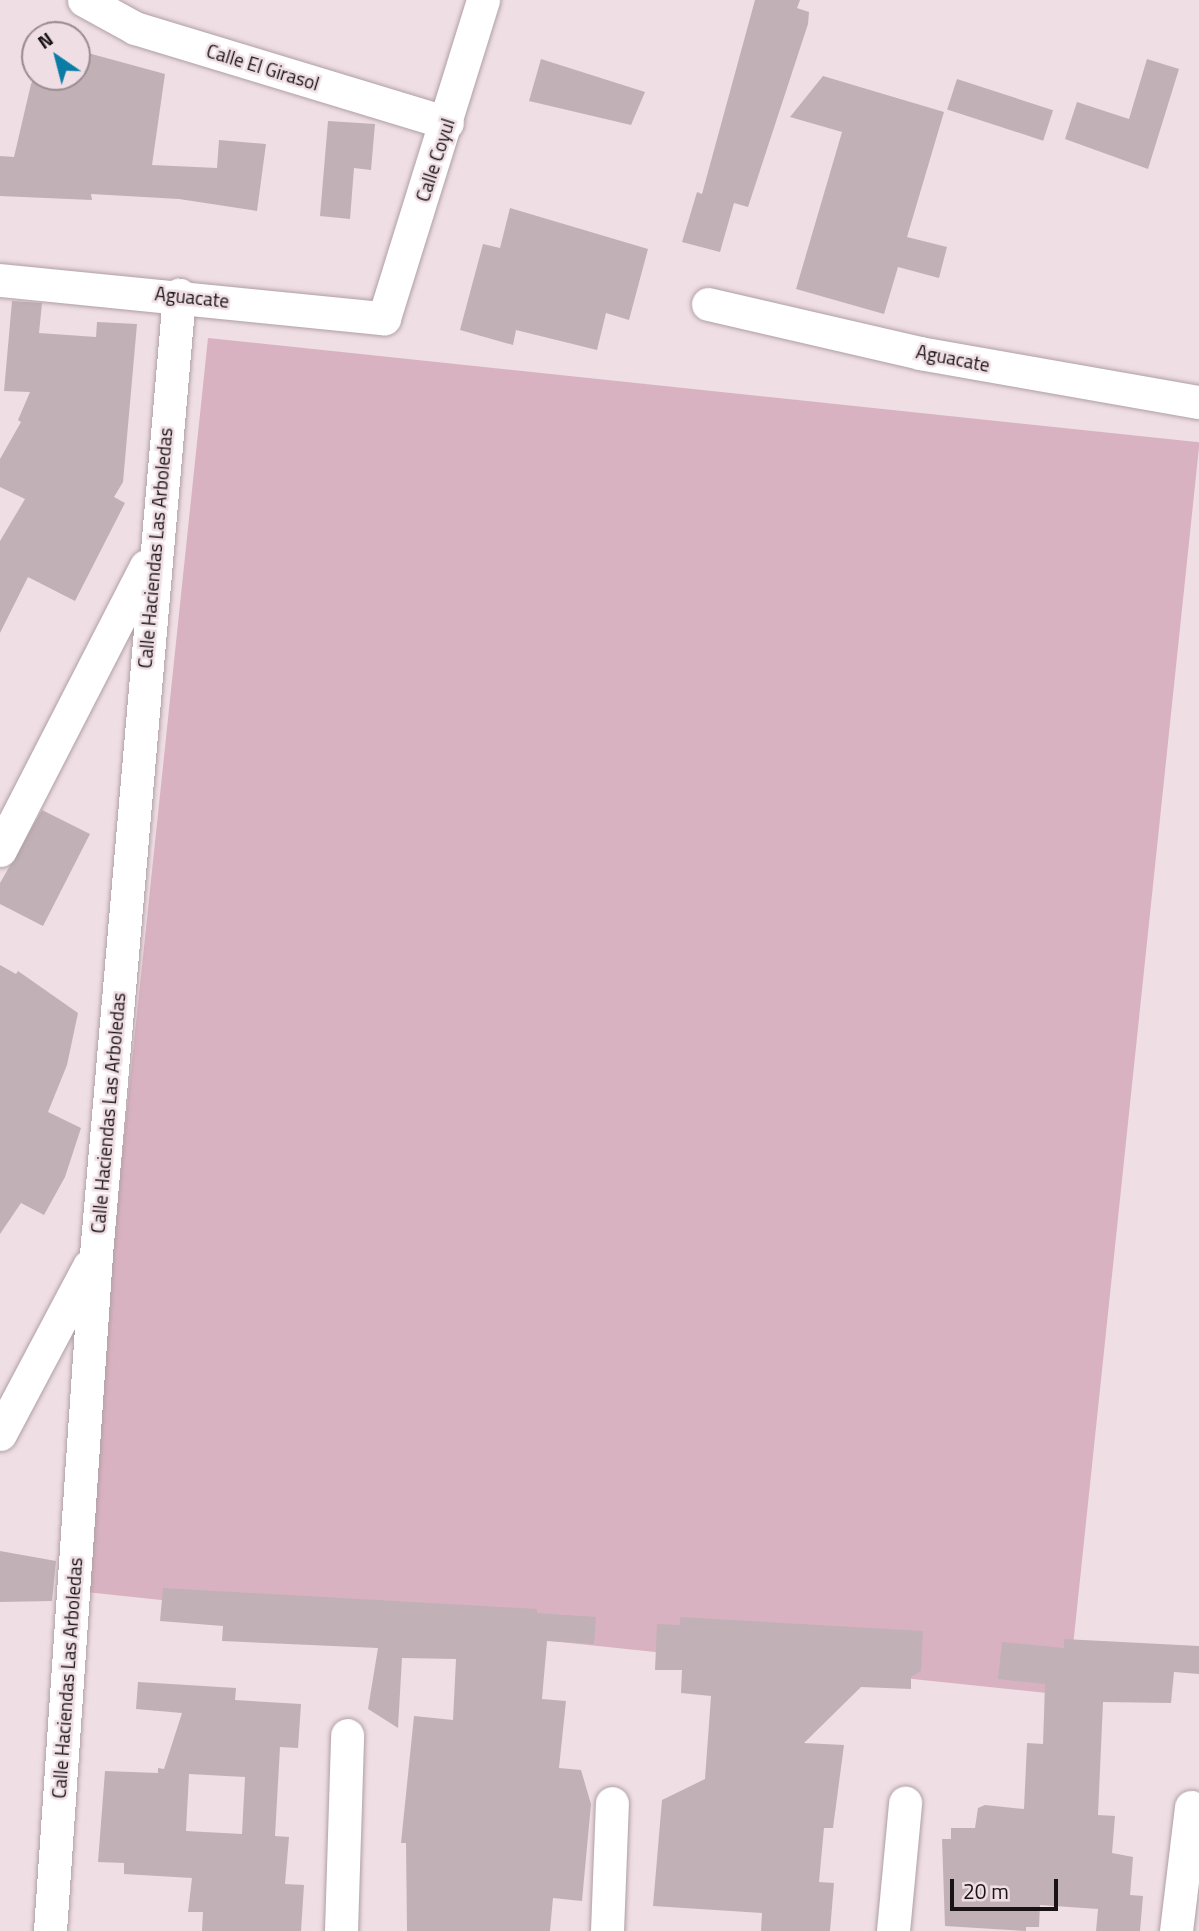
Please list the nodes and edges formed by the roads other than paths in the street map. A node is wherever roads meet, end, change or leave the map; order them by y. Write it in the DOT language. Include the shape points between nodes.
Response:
graph roads {
  1 [pos="84,0"];
  2 [pos="483,0"];
  3 [pos="447,123"];
  4 [pos="0,281"];
  5 [pos="179,295"];
  6 [pos="708,304"];
  7 [pos="384,318"];
  8 [pos="1199,402"];
  9 [pos="154,551"];
  10 [pos="0,850"];
  11 [pos="96,1254"];
  12 [pos="0,1434"];
  13 [pos="347,1735"];
  14 [pos="612,1803"];
  15 [pos="905,1803"];
  16 [pos="1191,1807"];
  17 [pos="50,1931"];
  18 [pos="341,1931"];
  19 [pos="607,1931"];
  20 [pos="893,1931"];
  21 [pos="1176,1931"];
  1 -- 3 [label="street, Calle El Girasol" via="135,28"];
  2 -- 3 [label="street, Calle Coyul"];
  3 -- 7 [label="street, Calle Coyul"];
  4 -- 5 [label="street, Aguacate"];
  5 -- 7 [label="street, Aguacate"];
  5 -- 9 [label="street, Calle Haciendas Las Arboledas"];
  6 -- 8 [label="street, Aguacate" via="920,353"];
  9 -- 10 [label="street"];
  9 -- 11 [label="street, Calle Haciendas Las Arboledas"];
  11 -- 12 [label="street"];
  11 -- 17 [label="street, Calle Haciendas Las Arboledas"];
  13 -- 18 [label="street"];
  14 -- 19 [label="street"];
  15 -- 20 [label="street"];
  16 -- 21 [label="street"];
}
